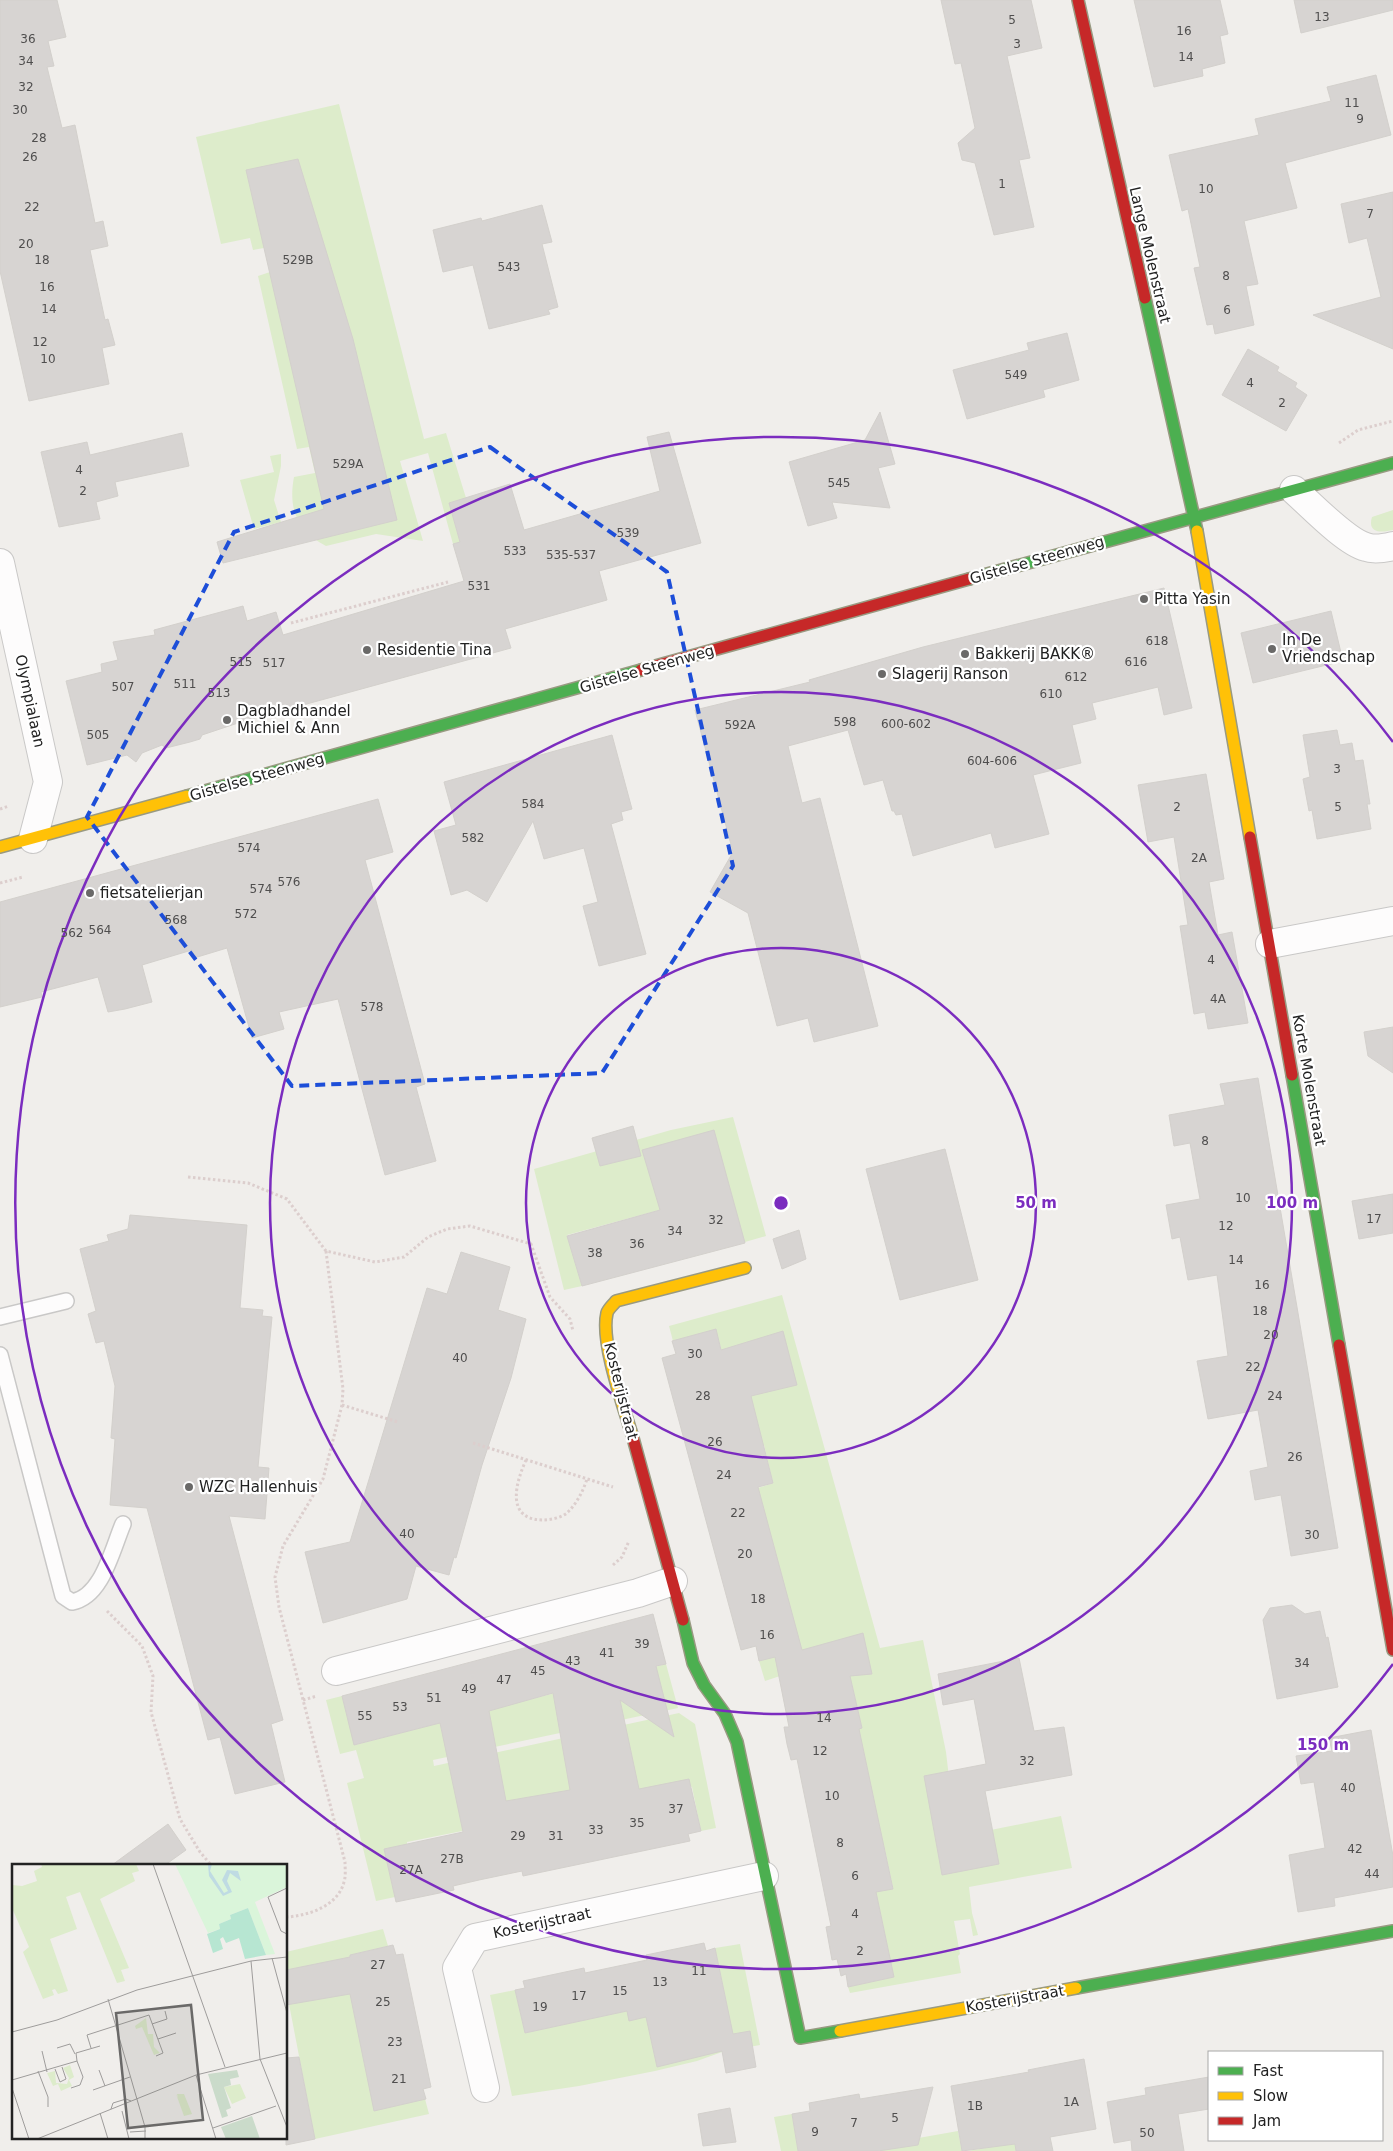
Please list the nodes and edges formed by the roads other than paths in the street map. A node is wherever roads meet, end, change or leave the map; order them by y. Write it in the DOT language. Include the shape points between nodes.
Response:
graph roads {
  1 [pos="1078,0"];
  2 [pos="1393,463"];
  3 [pos="1294,490"];
  4 [pos="1194,516"];
  5 [pos="1393,546"];
  6 [pos="0,563"];
  7 [pos="34,840"];
  8 [pos="0,847"];
  9 [pos="1393,921"];
  10 [pos="1270,944"];
  11 [pos="745,1268"];
  12 [pos="66,1301"];
  13 [pos="0,1317"];
  14 [pos="0,1355"];
  15 [pos="123,1524"];
  16 [pos="673,1581"];
  17 [pos="1393,1650"];
  18 [pos="336,1671"];
  19 [pos="764,1876"];
  20 [pos="1393,1931"];
  21 [pos="485,2088"];
  1 -- 4 [label="street, Lange Molenstraat"];
  2 -- 3 [label="street, Gistelse Steenweg"];
  3 -- 4 [label="street, Gistelse Steenweg"];
  3 -- 5 [label="street" via="1353,541 1367,548"];
  4 -- 7 [label="street, Gistelse Steenweg"];
  4 -- 10 [label="street, Korte Molenstraat"];
  6 -- 7 [label="street, Olympialaan" via="48,782"];
  7 -- 8 [label="street, Gistelse Steenweg"];
  9 -- 10 [label="street"];
  10 -- 17 [label="street, Korte Molenstraat"];
  11 -- 16 [label="street, Kosterijstraat" via="616,1301 608,1311 606,1325 610,1357"];
  12 -- 13 [label="lane"];
  14 -- 15 [label="lane" via="63,1596 72,1602 90,1594 99,1583"];
  16 -- 18 [label="street" via="638,1593"];
  16 -- 19 [label="street, Kosterijstraat" via="693,1663 725,1714 737,1742"];
  19 -- 20 [label="street, Kosterijstraat" via="800,2038"];
  19 -- 21 [label="street, Kosterijstraat" via="475,1938 457,1968"];
}
